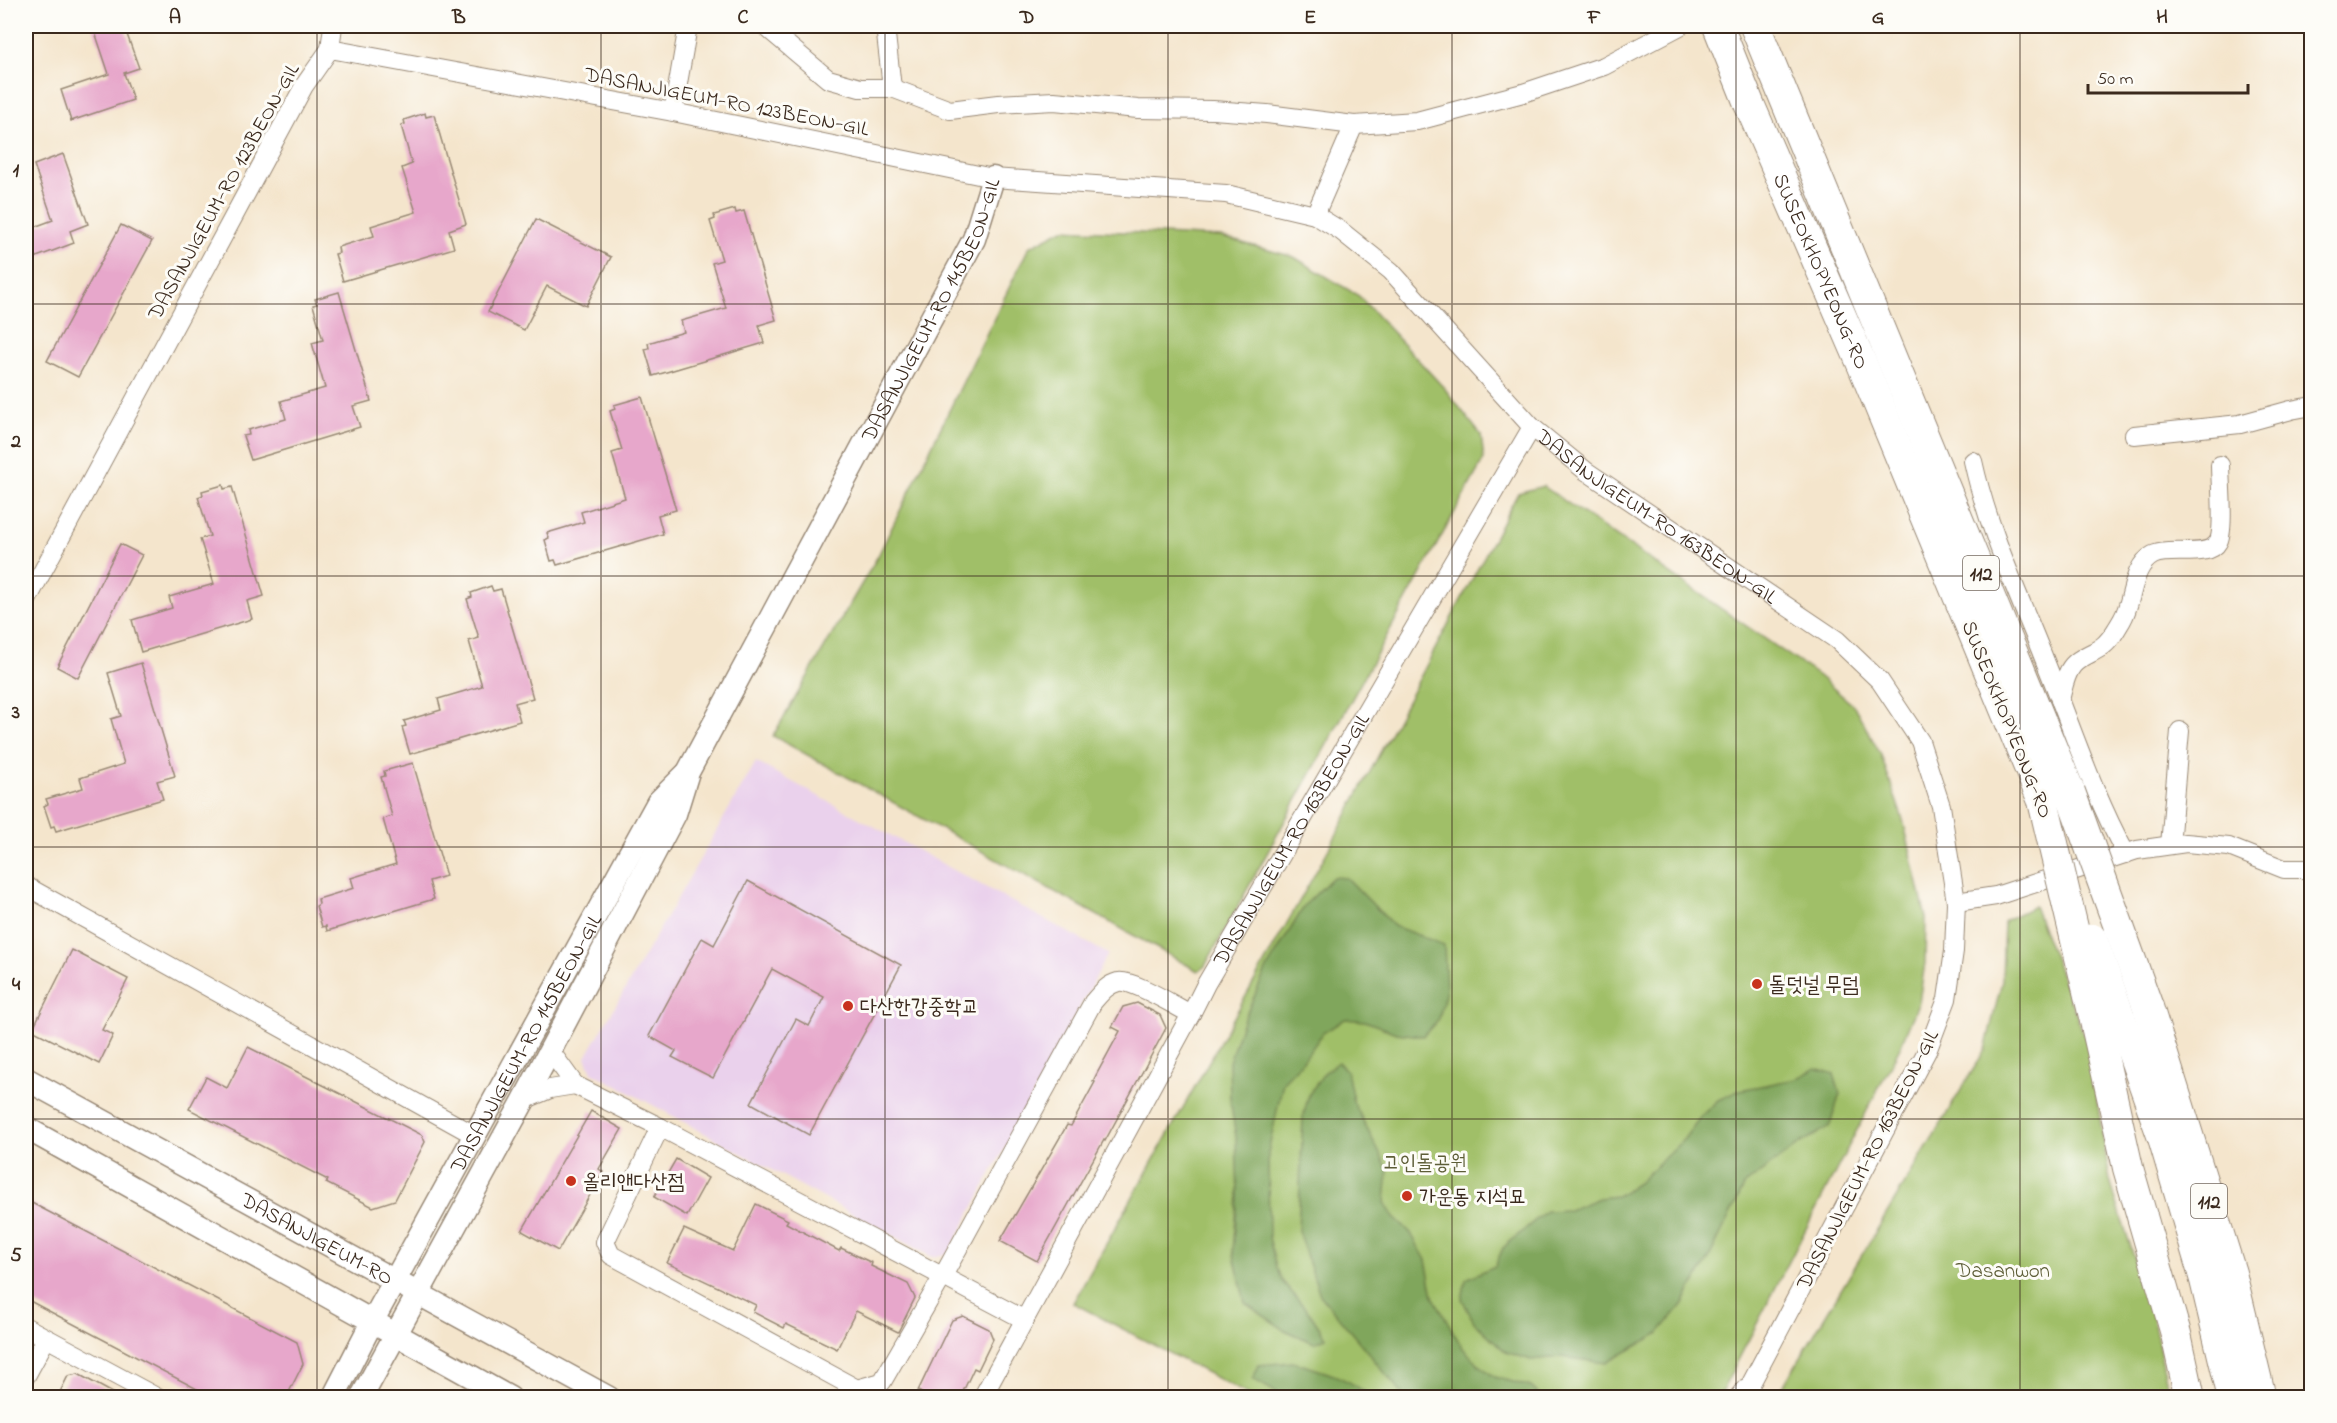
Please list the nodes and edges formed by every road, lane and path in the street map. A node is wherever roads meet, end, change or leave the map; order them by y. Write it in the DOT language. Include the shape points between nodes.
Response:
graph roads {
  1 [pos="333,26"];
  2 [pos="688,26"];
  3 [pos="765,26"];
  4 [pos="885,26"];
  5 [pos="1680,26"];
  6 [pos="1718,26"];
  7 [pos="1755,26"];
  8 [pos="330,49"];
  9 [pos="892,88"];
  10 [pos="673,112"];
  11 [pos="1354,125"];
  12 [pos="993,178"];
  13 [pos="1315,215"];
  14 [pos="2312,406"];
  15 [pos="1532,427"];
  16 [pos="2134,435"];
  17 [pos="1972,460"];
  18 [pos="2220,465"];
  19 [pos="26,602"];
  20 [pos="2060,700"];
  21 [pos="2180,731"];
  22 [pos="688,772"];
  23 [pos="2056,796"];
  24 [pos="2170,845"];
  25 [pos="2126,854"];
  26 [pos="2312,869"];
  27 [pos="26,886"];
  28 [pos="1956,902"];
  29 [pos="1191,1014"];
  30 [pos="2108,1021"];
  31 [pos="549,1049"];
  32 [pos="26,1079"];
  33 [pos="575,1085"];
  34 [pos="524,1100"];
  35 [pos="660,1127"];
  36 [pos="26,1128"];
  37 [pos="476,1137"];
  38 [pos="944,1276"];
  39 [pos="395,1281"];
  40 [pos="417,1293"];
  41 [pos="1025,1320"];
  42 [pos="372,1322"];
  43 [pos="26,1328"];
  44 [pos="394,1334"];
  45 [pos="46,1339"];
  46 [pos="26,1376"];
  47 [pos="1744,1395"];
  48 [pos="158,1398"];
  49 [pos="333,1398"];
  50 [pos="361,1398"];
  51 [pos="510,1398"];
  52 [pos="609,1398"];
  53 [pos="982,1398"];
  54 [pos="2190,1398"];
  55 [pos="2233,1398"];
  56 [pos="2261,1398"];
  1 -- 8 [label="street"];
  2 -- 10 [label="street"];
  3 -- 9 [label="street" via="828,79 860,88"];
  4 -- 9 [label="street"];
  5 -- 11 [label="street" via="1604,66 1522,93 1417,121"];
  6 -- 23 [label="highway, SUSEOKHOPYEONG-RO / 112" via="1862,364"];
  7 -- 23 [label="highway, SUSEOKHOPYEONG-RO / 112"];
  8 -- 10 [label="street, DASANJIGEUM-RO 123BEON-GIL"];
  8 -- 19 [label="street, DASANJIGEUM-RO 123BEON-GIL" via="298,96"];
  9 -- 11 [label="street" via="950,110 1054,101 1267,114"];
  10 -- 12 [label="street, DASANJIGEUM-RO 123BEON-GIL"];
  11 -- 13 [label="street"];
  12 -- 13 [label="street, DASANJIGEUM-RO 145BEON-GIL" via="1226,195"];
  12 -- 22 [label="street, DASANJIGEUM-RO 145BEON-GIL" via="974,239"];
  13 -- 15 [label="street, DASANJIGEUM-RO 145BEON-GIL" via="1391,271"];
  14 -- 16 [label="street" via="2240,424"];
  15 -- 28 [label="street, DASANJIGEUM-RO 163BEON-GIL" via="1586,471 1837,640 1880,681 1920,741 1941,806"];
  15 -- 29 [label="street, DASANJIGEUM-RO 163BEON-GIL"];
  17 -- 20 [label="street" via="1988,517"];
  18 -- 20 [label="street" via="2221,527 2217,545 2195,552 2166,551 2146,562 2109,641 2073,665"];
  20 -- 25 [label="street"];
  21 -- 24 [label="street"];
  22 -- 31 [label="street, DASANJIGEUM-RO 145BEON-GIL" via="675,814"];
  22 -- 37 [label="street, DASANJIGEUM-RO 145BEON-GIL" via="658,802"];
  23 -- 30 [label="highway, SUSEOKHOPYEONG-RO / 112, bridge"];
  23 -- 56 [label="highway, SUSEOKHOPYEONG-RO / 112, bridge" via="2148,1007 2231,1273"];
  24 -- 25 [label="street"];
  24 -- 26 [label="street" via="2229,847 2284,869"];
  25 -- 28 [label="street" via="1996,896"];
  27 -- 37 [label="street"];
  28 -- 47 [label="street, DASANJIGEUM-RO 163BEON-GIL" via="1947,999 1928,1049"];
  29 -- 38 [label="street" via="1133,984 1121,981 1107,987 1093,1002"];
  29 -- 41 [label="street, DASANJIGEUM-RO 163BEON-GIL"];
  30 -- 54 [label="highway" via="2128,1168 2176,1334"];
  30 -- 55 [label="highway, SUSEOKHOPYEONG-RO / 112" via="2164,1141 2205,1280"];
  31 -- 33 [label="street"];
  31 -- 34 [label="street, DASANJIGEUM-RO 145BEON-GIL"];
  32 -- 39 [label="street, DASANJIGEUM-RO"];
  33 -- 34 [label="street" via="550,1089"];
  33 -- 35 [label="street"];
  34 -- 40 [label="street, DASANJIGEUM-RO 145BEON-GIL"];
  35 -- 38 [label="street"];
  35 -- 38 [label="street" via="605,1242 611,1256 857,1389 882,1382"];
  36 -- 42 [label="street"];
  37 -- 39 [label="street, DASANJIGEUM-RO 145BEON-GIL"];
  38 -- 41 [label="street"];
  39 -- 40 [label="street, DASANJIGEUM-RO"];
  39 -- 42 [label="street, DASANJIGEUM-RO 145BEON-GIL"];
  40 -- 44 [label="street, DASANJIGEUM-RO 145BEON-GIL"];
  40 -- 52 [label="street, DASANJIGEUM-RO"];
  41 -- 53 [label="street, DASANJIGEUM-RO 163BEON-GIL"];
  42 -- 44 [label="street"];
  42 -- 49 [label="street, DASANJIGEUM-RO 145BEON-GIL"];
  43 -- 45 [label="street"];
  44 -- 50 [label="street, DASANJIGEUM-RO 145BEON-GIL"];
  44 -- 51 [label="street"];
  45 -- 46 [label="street"];
  45 -- 48 [label="street"];
}
